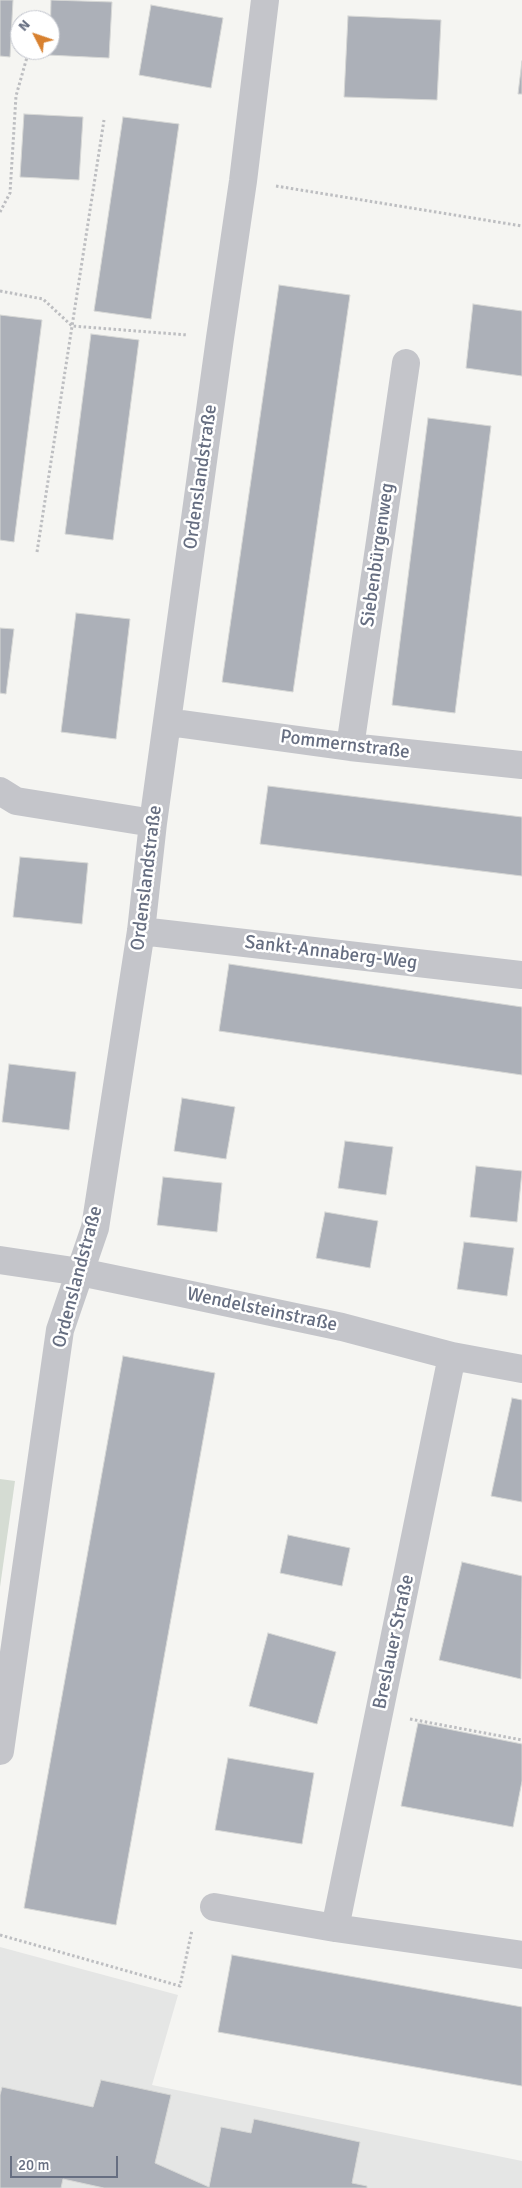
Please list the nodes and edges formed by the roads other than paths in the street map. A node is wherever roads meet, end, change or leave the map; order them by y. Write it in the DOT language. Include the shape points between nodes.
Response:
graph roads {
  1 [pos="265,0"];
  2 [pos="406,362"];
  3 [pos="168,722"];
  4 [pos="350,747"];
  5 [pos="522,765"];
  6 [pos="0,791"];
  7 [pos="153,824"];
  8 [pos="141,931"];
  9 [pos="522,975"];
  10 [pos="0,1260"];
  11 [pos="80,1272"];
  12 [pos="452,1356"];
  13 [pos="522,1369"];
  14 [pos="0,1751"];
  15 [pos="214,1907"];
  16 [pos="335,1928"];
  17 [pos="522,1955"];
  1 -- 3 [label="street, Ordenslandstraße"];
  2 -- 4 [label="street, Siebenbürgenweg"];
  3 -- 4 [label="street, Pommernstraße"];
  3 -- 7 [label="street, Ordenslandstraße"];
  4 -- 5 [label="street, Pommernstraße"];
  6 -- 7 [label="street" via="16,801"];
  7 -- 8 [label="street, Ordenslandstraße"];
  8 -- 9 [label="street, Sankt-Annaberg-Weg"];
  8 -- 11 [label="street, Ordenslandstraße" via="94,1228"];
  10 -- 11 [label="street, Wendelsteinstraße"];
  11 -- 12 [label="street, Wendelsteinstraße" via="342,1327"];
  11 -- 14 [label="street, Ordenslandstraße" via="60,1330"];
  12 -- 13 [label="street, Wendelsteinstraße"];
  12 -- 16 [label="street, Breslauer Straße"];
  15 -- 16 [label="street"];
  16 -- 17 [label="street"];
}
